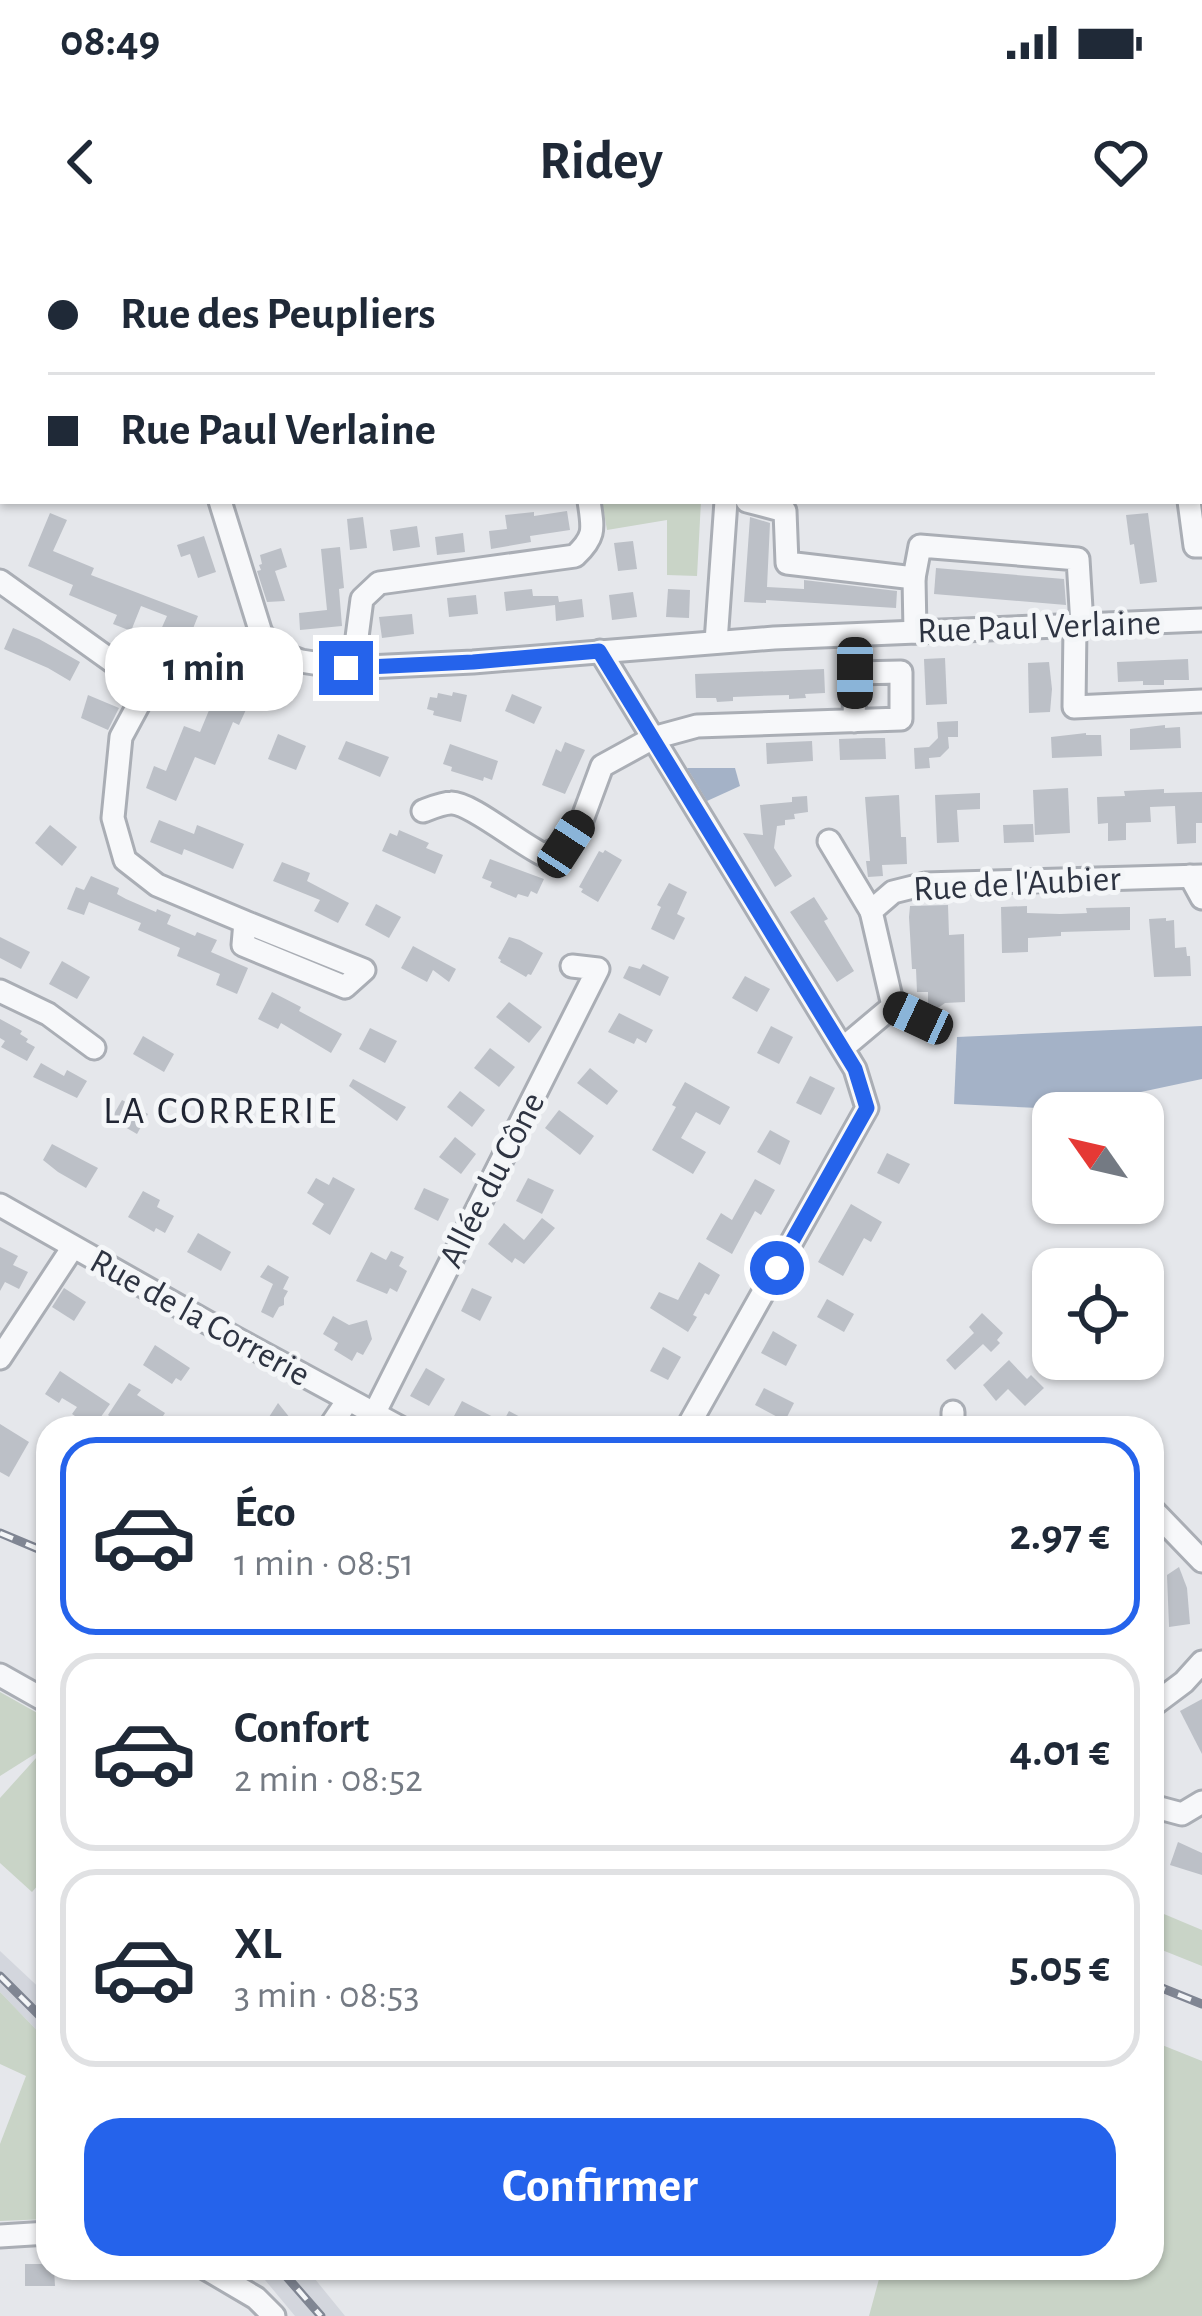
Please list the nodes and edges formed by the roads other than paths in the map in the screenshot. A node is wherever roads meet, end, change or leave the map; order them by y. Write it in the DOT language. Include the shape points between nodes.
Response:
graph roads {
  1 [pos="221,504"];
  2 [pos="589,504"];
  3 [pos="726,504"];
  4 [pos="758,504"];
  5 [pos="1190,504"];
  6 [pos="1199,546"];
  7 [pos="914,578"];
  8 [pos="0,580"];
  9 [pos="1202,620"];
  10 [pos="1078,626"];
  11 [pos="914,632"];
  12 [pos="261,633"];
  13 [pos="716,642"];
  14 [pos="599,651"];
  15 [pos="353,668"];
  16 [pos="148,687"];
  17 [pos="1202,701"];
  18 [pos="854,721"];
  19 [pos="653,738"];
  20 [pos="423,811"];
  21 [pos="829,841"];
  22 [pos="1196,876"];
  23 [pos="1202,898"];
  24 [pos="871,911"];
  25 [pos="245,922"];
  26 [pos="572,966"];
  27 [pos="0,991"];
  28 [pos="892,1006"];
  29 [pos="918,1018"];
  30 [pos="94,1048"];
  31 [pos="842,1048"];
  32 [pos="0,1205"];
  33 [pos="73,1247"];
  34 [pos="0,1358"];
  35 [pos="349,1400"];
  36 [pos="374,1414"];
  37 [pos="338,1416"];
  38 [pos="378,1416"];
  39 [pos="694,1416"];
  40 [pos="1164,1521"];
  41 [pos="1202,1561"];
  42 [pos="1202,1662"];
  43 [pos="0,1676"];
  44 [pos="36,1696"];
  45 [pos="1164,1697"];
  46 [pos="1202,1802"];
  47 [pos="1164,1809"];
  48 [pos="36,2234"];
  49 [pos="0,2236"];
  50 [pos="226,2280"];
  51 [pos="274,2316"];
  1 -- 12 [label="street"];
  2 -- 15 [label="street" via="589,542 575,556 379,583 362,599"];
  3 -- 13 [label="street"];
  4 -- 7 [label="street" via="784,511 788,563"];
  5 -- 6 [label="street"];
  7 -- 10 [label="street" via="920,546 1078,559"];
  7 -- 11 [label="street"];
  8 -- 16 [label="street"];
  9 -- 10 [label="street, Rue Paul Verlaine"];
  10 -- 11 [label="street, Rue Paul Verlaine"];
  10 -- 17 [label="street" via="1072,715"];
  11 -- 13 [label="street, Rue Paul Verlaine"];
  12 -- 15 [label="street, Rue Paul Verlaine" via="279,653"];
  12 -- 16 [label="street" via="234,662"];
  13 -- 14 [label="street, Rue Paul Verlaine"];
  14 -- 15 [label="street, Rue Paul Verlaine"];
  14 -- 19 [label="street"];
  16 -- 25 [label="street" via="121,737 113,818 125,860 157,885"];
  18 -- 19 [label="street" via="698,726"];
  19 -- 20 [label="street" via="602,766 582,820 566,844 544,856 472,808 453,802"];
  19 -- 31 [label="street"];
  21 -- 24 [label="street"];
  22 -- 23 [label="street, Rue de l'Aubier"];
  22 -- 24 [label="street, Rue de l'Aubier" via="925,884 893,892"];
  24 -- 28 [label="street, Rue de l'Aubier"];
  25 -- 25 [label="street" via="243,945 345,987 364,970"];
  26 -- 36 [label="street, Allée du Cône" via="598,969"];
  27 -- 30 [label="street"];
  28 -- 29 [label="street"];
  28 -- 31 [label="street"];
  31 -- 39 [label="street" via="867,1108"];
  32 -- 33 [label="street, Rue de la Correrie"];
  33 -- 34 [label="street"];
  33 -- 35 [label="street, Rue de la Correrie"];
  35 -- 36 [label="street, Rue de la Correrie"];
  35 -- 37 [label="street"];
  36 -- 38 [label="street, Rue de la Correrie"];
  40 -- 41 [label="street"];
  42 -- 45 [label="street"];
  43 -- 44 [label="street"];
  46 -- 47 [label="street" via="1182,1814"];
  48 -- 49 [label="street"];
  50 -- 51 [label="street"];
}
